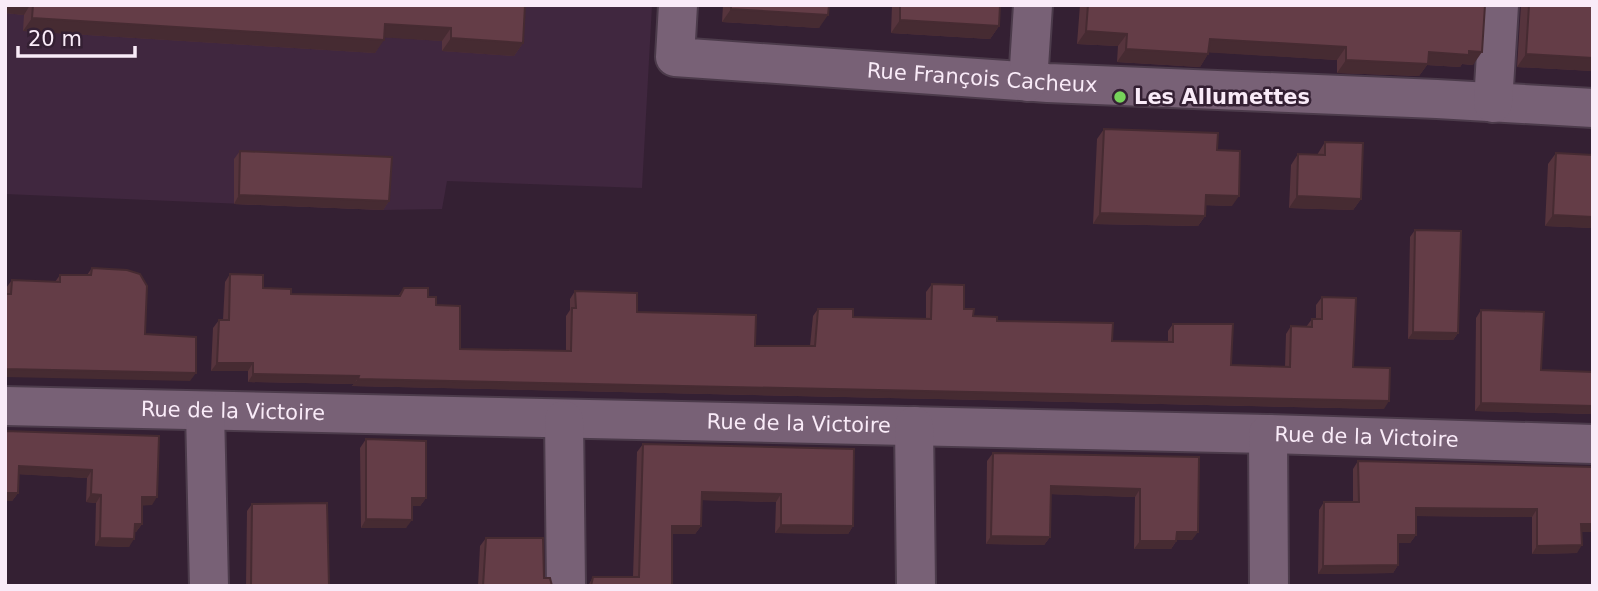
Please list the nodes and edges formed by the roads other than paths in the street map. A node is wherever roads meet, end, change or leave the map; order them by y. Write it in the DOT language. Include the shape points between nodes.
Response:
graph roads {
  1 [pos="678,5"];
  2 [pos="1033,5"];
  3 [pos="1499,5"];
  4 [pos="1028,82"];
  5 [pos="1493,103"];
  6 [pos="1593,108"];
  7 [pos="5,406"];
  8 [pos="205,411"];
  9 [pos="564,420"];
  10 [pos="914,426"];
  11 [pos="1268,434"];
  12 [pos="1593,444"];
  13 [pos="209,586"];
  14 [pos="566,586"];
  15 [pos="916,586"];
  16 [pos="1269,586"];
  1 -- 4 [label="street, Rue François Cacheux" via="675,57"];
  2 -- 4 [label="street"];
  3 -- 5 [label="street"];
  4 -- 5 [label="street, Rue François Cacheux"];
  5 -- 6 [label="street, Rue François Cacheux"];
  7 -- 8 [label="street, Rue de la Victoire"];
  8 -- 9 [label="street, Rue de la Victoire"];
  8 -- 13 [label="street"];
  9 -- 10 [label="street, Rue de la Victoire"];
  9 -- 14 [label="street"];
  10 -- 11 [label="street, Rue de la Victoire"];
  10 -- 15 [label="street"];
  11 -- 12 [label="street, Rue de la Victoire"];
  11 -- 16 [label="street"];
}
